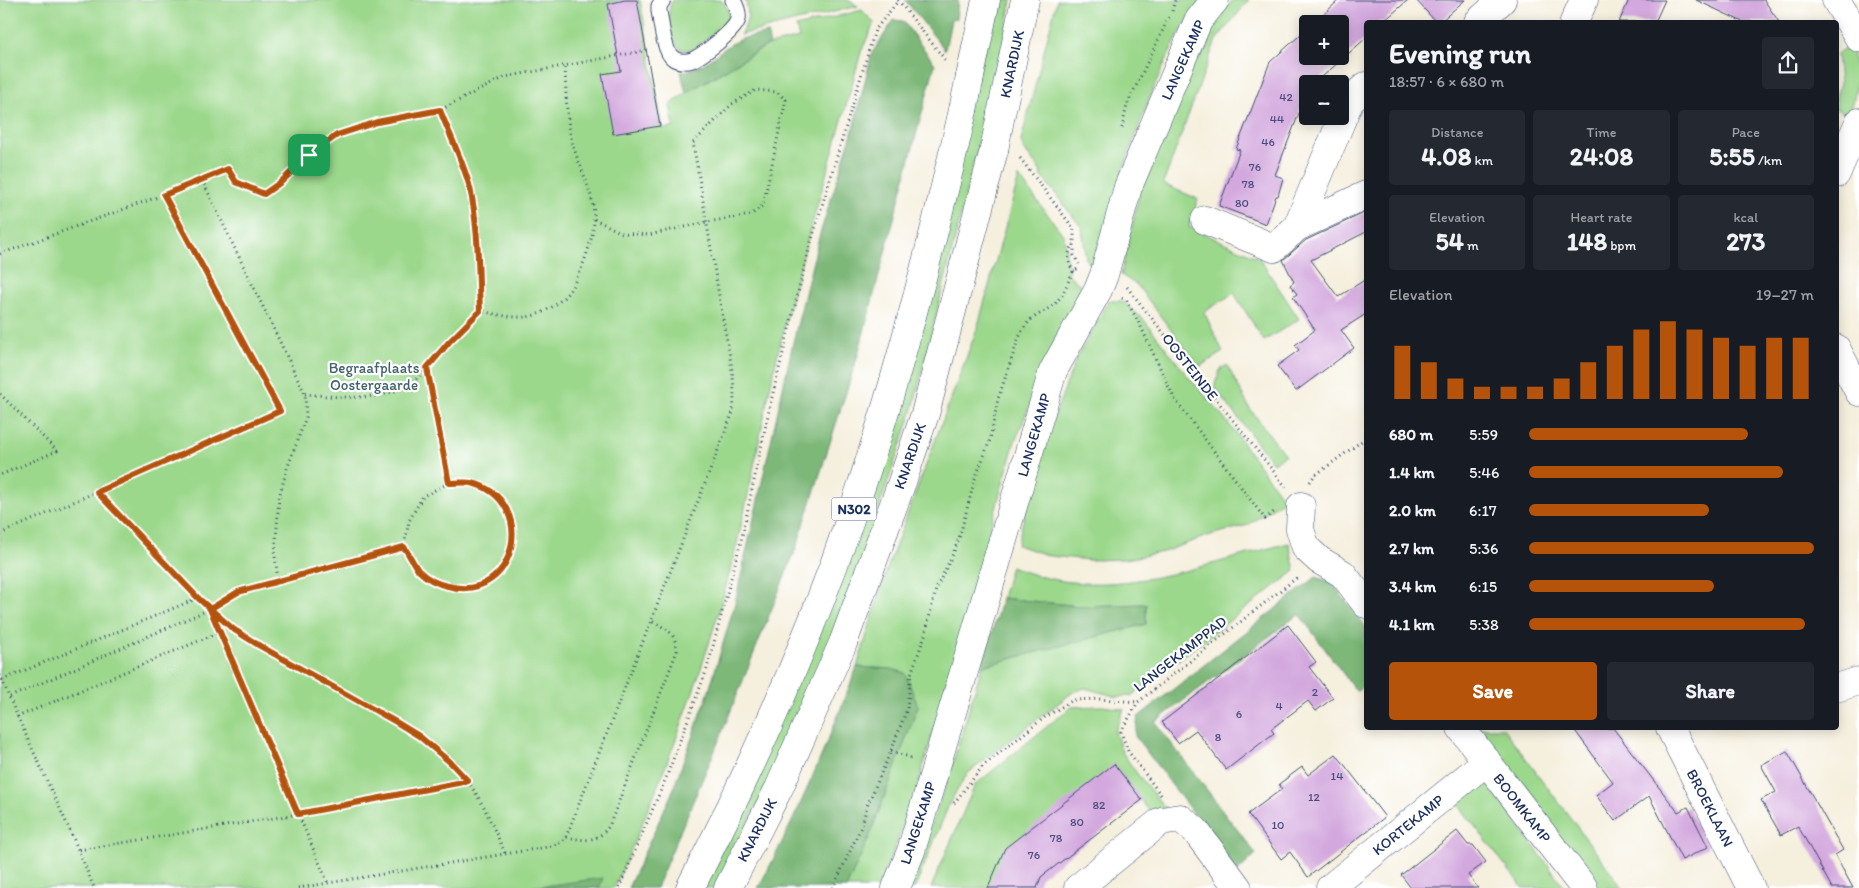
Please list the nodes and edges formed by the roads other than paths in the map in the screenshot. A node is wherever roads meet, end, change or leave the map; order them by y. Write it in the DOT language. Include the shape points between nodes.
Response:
graph roads {
  1 [pos="663,0"];
  2 [pos="733,0"];
  3 [pos="979,0"];
  4 [pos="986,0"];
  5 [pos="1025,0"];
  6 [pos="1035,0"];
  7 [pos="1215,0"];
  8 [pos="1502,0"];
  9 [pos="1584,0"];
  10 [pos="1836,0"];
  11 [pos="1480,20"];
  12 [pos="1575,20"];
  13 [pos="980,32"];
  14 [pos="1859,38"];
  15 [pos="1017,41"];
  16 [pos="1364,88"];
  17 [pos="1859,122"];
  18 [pos="1845,173"];
  19 [pos="1364,196"];
  20 [pos="1205,220"];
  21 [pos="1297,227"];
  22 [pos="1839,354"];
  23 [pos="1859,392"];
  24 [pos="1297,501"];
  25 [pos="1364,601"];
  26 [pos="1859,682"];
  27 [pos="1839,687"];
  28 [pos="1463,730"];
  29 [pos="1679,730"];
  30 [pos="1487,762"];
  31 [pos="690,888"];
  32 [pos="728,888"];
  33 [pos="896,888"];
  34 [pos="1078,888"];
  35 [pos="1238,888"];
  36 [pos="1330,888"];
  37 [pos="1584,888"];
  38 [pos="1751,888"];
  1 -- 2 [label="lane" via="659,10 666,46 669,54 681,62 691,61 732,30 738,20"];
  3 -- 13 [label="street"];
  4 -- 13 [label="street, N302"];
  5 -- 15 [label="street, KNARDIJK / N302"];
  6 -- 15 [label="street"];
  7 -- 33 [label="street, LANGEKAMP" via="1198,21 1128,187 1101,283 1053,371 914,842"];
  8 -- 11 [label="street"];
  9 -- 12 [label="street"];
  10 -- 14 [label="street"];
  13 -- 31 [label="street, N302, bridge" via="919,295 857,501 810,625 758,748"];
  15 -- 32 [label="street, KNARDIJK / N302, bridge" via="994,150 924,414 902,482 843,643 779,788"];
  16 -- 21 [label="street" via="1350,100"];
  17 -- 18 [label="street"];
  19 -- 21 [label="street"];
  20 -- 21 [label="street" via="1274,248"];
  22 -- 23 [label="street"];
  24 -- 25 [label="street" via="1306,548 1343,574"];
  26 -- 27 [label="street"];
  28 -- 30 [label="street, BOOMKAMP"];
  29 -- 38 [label="street, BROEKLAAN"];
  30 -- 36 [label="street, KORTEKAMP"];
  30 -- 37 [label="street, BOOMKAMP"];
  34 -- 35 [label="street" via="1161,821 1180,818 1195,830"];
}
